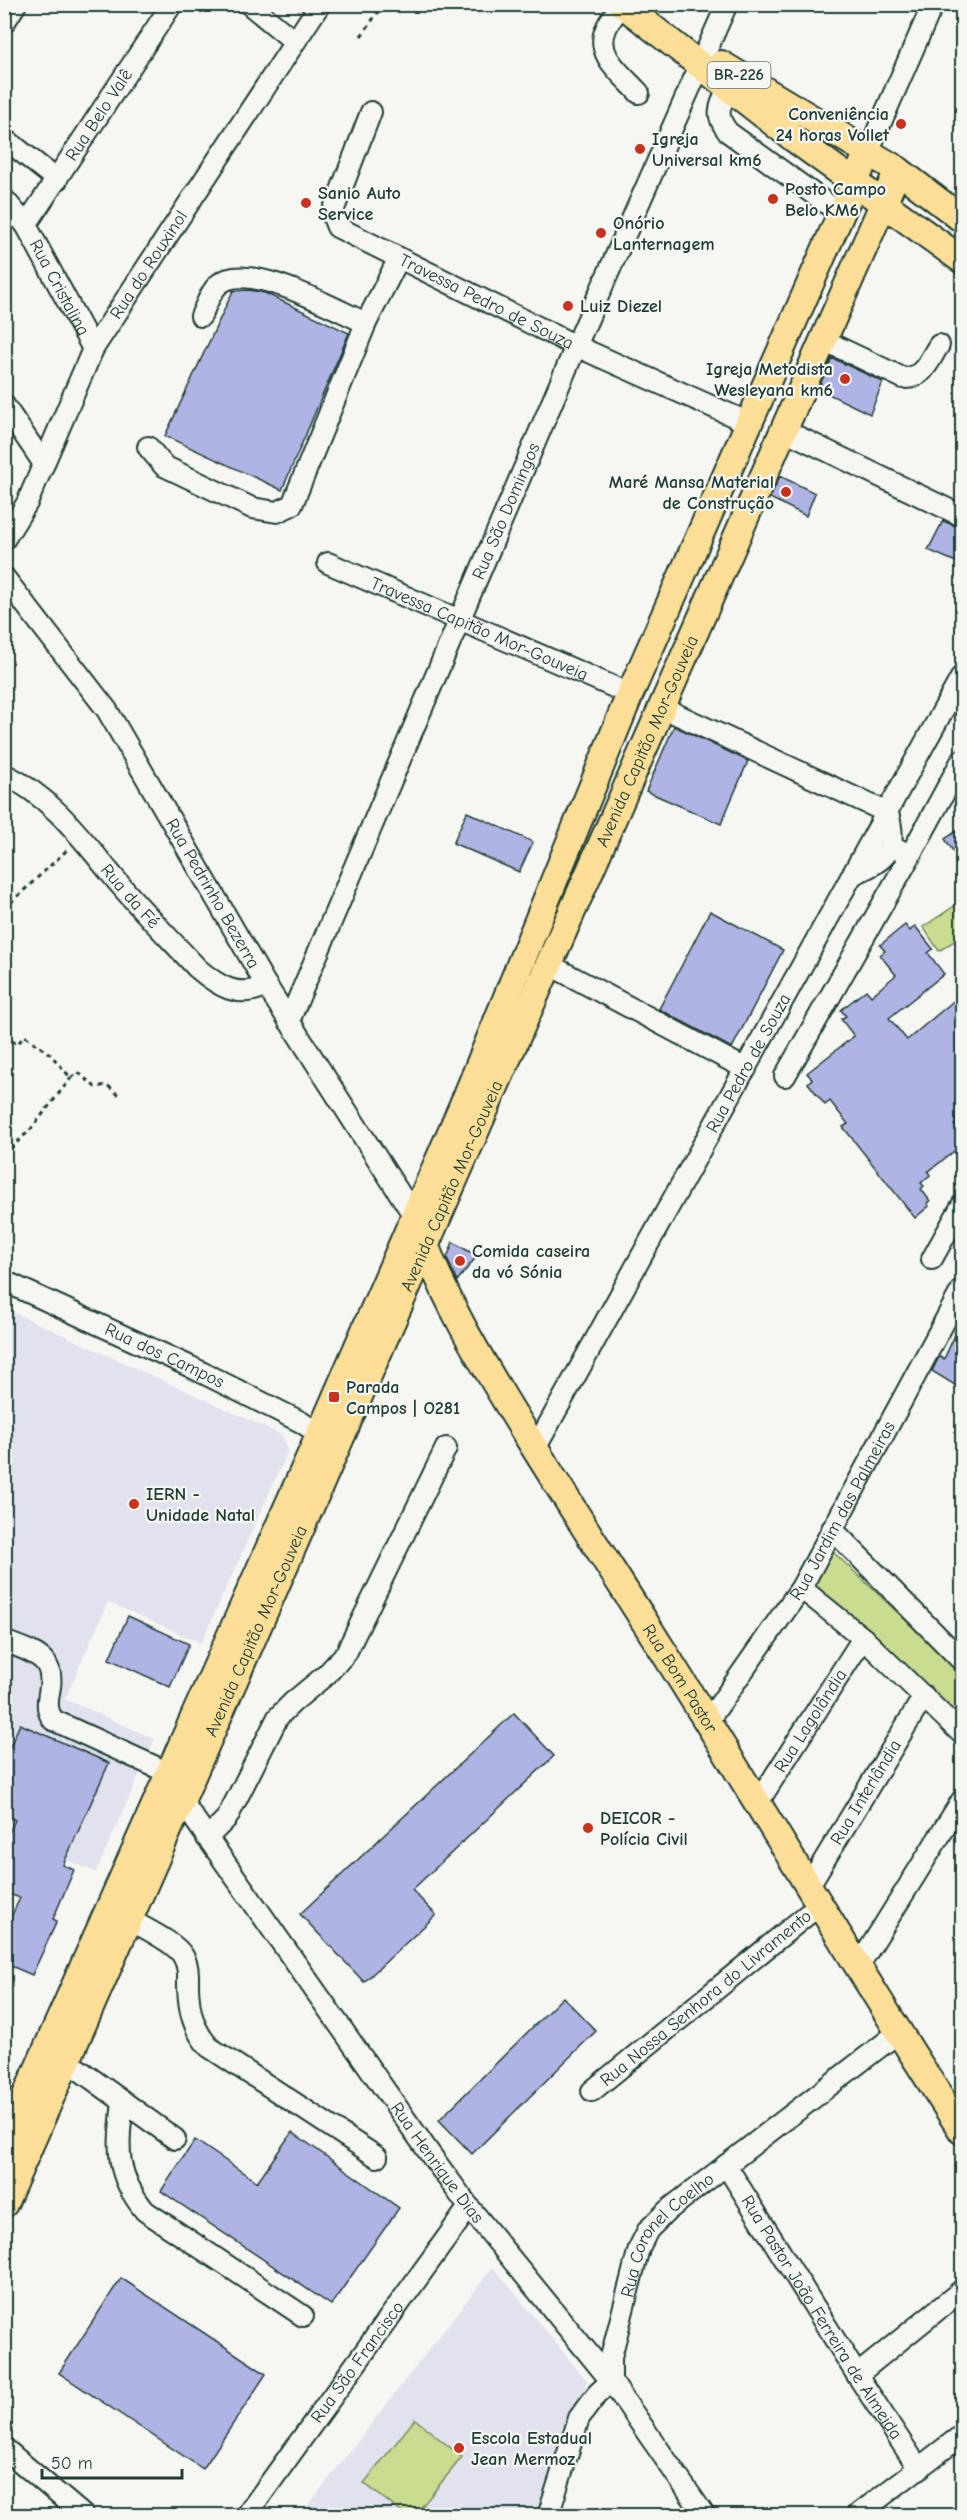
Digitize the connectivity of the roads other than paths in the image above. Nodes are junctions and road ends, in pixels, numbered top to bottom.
1 (16, 4) edge
2 (172, 4) edge
3 (249, 4) edge
4 (320, 4) edge
5 (622, 4) edge
6 (728, 4) edge
7 (933, 4) edge
8 (4, 23) edge
9 (294, 41) junction
10 (703, 60) junction
11 (728, 87) junction
12 (639, 93) dead end
13 (371, 112) dead end
14 (4, 138) edge
15 (868, 152) junction
16 (898, 170) junction
17 (57, 180) junction
18 (854, 182) junction
19 (4, 199) edge
20 (882, 204) junction
21 (839, 216) junction
22 (963, 219) edge
23 (26, 225) junction
24 (399, 258) junction
25 (963, 260) edge
26 (201, 316) dead end
27 (366, 323) junction
28 (824, 340) junction
29 (939, 345) dead end
30 (576, 346) junction
31 (93, 349) junction
32 (4, 405) edge
33 (749, 423) junction
34 (784, 430) junction
35 (148, 447) dead end
36 (44, 464) junction
37 (963, 516) edge
38 (4, 540) edge
39 (328, 563) dead end
40 (4, 577) edge
41 (459, 619) junction
42 (963, 675) edge
43 (630, 694) junction
44 (661, 707) junction
45 (963, 760) edge
46 (4, 774) edge
47 (888, 813) junction
48 (892, 847) junction
49 (910, 856) junction
50 (854, 874) junction
51 (549, 964) junction
52 (266, 985) junction
53 (289, 1021) junction
54 (746, 1069) junction
55 (785, 1076) dead end
56 (963, 1205) edge
57 (414, 1216) junction
58 (425, 1244) junction
59 (932, 1259) dead end
60 (4, 1281) edge
61 (963, 1289) edge
62 (955, 1323) edge
63 (318, 1438) junction
64 (446, 1448) dead end
65 (535, 1449) junction
66 (832, 1529) junction
67 (801, 1588) junction
68 (863, 1638) junction
69 (4, 1641) edge
70 (237, 1647) junction
71 (963, 1661) edge
72 (924, 1696) junction
73 (708, 1721) junction
74 (963, 1734) edge
75 (169, 1773) junction
76 (182, 1800) junction
77 (963, 1800) edge
78 (757, 1804) junction
79 (957, 1822) edge
80 (207, 1838) junction
81 (813, 1896) junction
82 (129, 1919) junction
83 (858, 1967) junction
84 (899, 2032) junction
85 (67, 2061) junction
86 (591, 2091) dead end
87 (123, 2101) junction
88 (963, 2130) edge
89 (175, 2139) dead end
90 (4, 2145) edge
91 (377, 2157) dead end
92 (726, 2165) junction
93 (4, 2204) edge
94 (470, 2207) junction
95 (963, 2290) edge
96 (303, 2316) dead end
97 (857, 2374) junction
98 (611, 2381) junction
99 (963, 2435) edge
100 (4, 2448) edge
101 (920, 2469) junction
102 (84, 2516) edge
103 (246, 2516) edge
104 (548, 2516) edge
105 (705, 2516) edge
106 (856, 2516) edge

1 - 8 street
2 - 17 street, Rua Belo Valê
3 - 9 street
4 - 9 street, Rua do Rouxinol
5 - 10 main road, BR-226
5 - 12 street
6 - 10 street, Rua São Domingos
7 - 15 street
9 - 31 street, Rua do Rouxinol
10 - 11 main road, BR-226
10 - 15 main road, BR-226
10 - 30 street, Rua São Domingos
11 - 18 main road, BR-226
11 - 21 street
13 - 24 street, Travessa Pedro de Souza
14 - 17 street
15 - 16 main road, BR-226
15 - 18 main road, Avenida Capitão Mor-Gouveia
16 - 20 main road, Avenida Capitão Mor-Gouveia
16 - 22 main road, BR-226
17 - 23 street, Rua Belo Valê
18 - 20 main road, BR-226
18 - 21 main road, Avenida Capitão Mor-Gouveia
19 - 23 street, Rua Cristalina
20 - 25 main road, BR-226
20 - 28 main road, Avenida Capitão Mor-Gouveia
21 - 33 main road, Avenida Capitão Mor-Gouveia
23 - 31 street, Rua Cristalina
24 - 27 street
24 - 30 street, Travessa Pedro de Souza
26 - 27 street
27 - 35 street
28 - 29 street
28 - 34 main road, Avenida Capitão Mor-Gouveia
30 - 33 street, Travessa Pedro de Souza
30 - 41 street, Rua São Domingos
31 - 36 street, Rua do Rouxinol
32 - 36 street
33 - 43 main road, Avenida Capitão Mor-Gouveia
34 - 37 street
34 - 44 main road, Avenida Capitão Mor-Gouveia
36 - 38 street, Rua do Rouxinol
39 - 41 street, Travessa Capitão Mor-Gouveia
40 - 52 street, Rua Pedrinho Bezerra
41 - 43 street, Travessa Capitão Mor-Gouveia
41 - 53 street, Rua São Domingos
42 - 47 street, Rua Pedro de Souza
43 - 57 main road, Avenida Capitão Mor-Gouveia
44 - 47 street
44 - 51 main road, Avenida Capitão Mor-Gouveia
45 - 49 street
46 - 52 street, Rua da Fé
47 - 48 street
47 - 50 street, Rua Pedro de Souza
48 - 49 street
48 - 50 street
49 - 55 street
50 - 54 street, Rua Pedro de Souza
51 - 54 street
51 - 58 main road, Avenida Capitão Mor-Gouveia
52 - 53 street, Rua Pedrinho Bezerra
53 - 57 street, Rua Pedrinho Bezerra
54 - 65 street, Rua Pedro de Souza
56 - 59 street
57 - 58 main road, Rua Bom Pastor
57 - 63 main road, Avenida Capitão Mor-Gouveia
58 - 65 main road, Rua Bom Pastor
58 - 70 main road, Avenida Capitão Mor-Gouveia
60 - 63 street, Rua dos Campos
61 - 62 street, Rua Jardim das Palmeiras
62 - 66 street, Rua Jardim das Palmeiras
63 - 70 main road, Avenida Capitão Mor-Gouveia
64 - 80 street
65 - 73 main road, Rua Bom Pastor
66 - 67 street, Rua Jardim das Palmeiras
66 - 71 street
67 - 68 street
67 - 73 street, Rua Jardim das Palmeiras
68 - 72 street
68 - 78 street, Rua Lagolândia
69 - 75 street
70 - 75 main road, Avenida Capitão Mor-Gouveia
70 - 76 main road, Avenida Capitão Mor-Gouveia
72 - 74 street
72 - 81 street, Rua Interlândia
73 - 78 main road, Rua Bom Pastor
75 - 90 main road, Avenida Capitão Mor-Gouveia
76 - 80 street, Rua Henrique Dias
76 - 82 main road, Avenida Capitão Mor-Gouveia
77 - 79 street
78 - 81 main road, Rua Bom Pastor
79 - 83 street
80 - 94 street, Rua Henrique Dias
81 - 83 main road, Rua Bom Pastor
81 - 86 street, Rua Nossa Senhora do Livramento
82 - 85 main road, Avenida Capitão Mor-Gouveia
82 - 91 street
83 - 84 main road, Rua Bom Pastor
84 - 88 main road, Rua Bom Pastor
84 - 92 street, Rua Coronel Coelho
85 - 87 street
85 - 93 main road, Avenida Capitão Mor-Gouveia
87 - 89 street
87 - 96 street
92 - 97 street, Rua Pastor João Ferreira de Almeida
92 - 98 street, Rua Coronel Coelho
94 - 98 street, Rua Henrique Dias
94 - 103 street, Rua São Francisco
95 - 97 street
97 - 101 street, Rua Pastor João Ferreira de Almeida
98 - 104 street
98 - 105 street, Rua Henrique Dias
99 - 101 street
100 - 102 street
101 - 106 street

